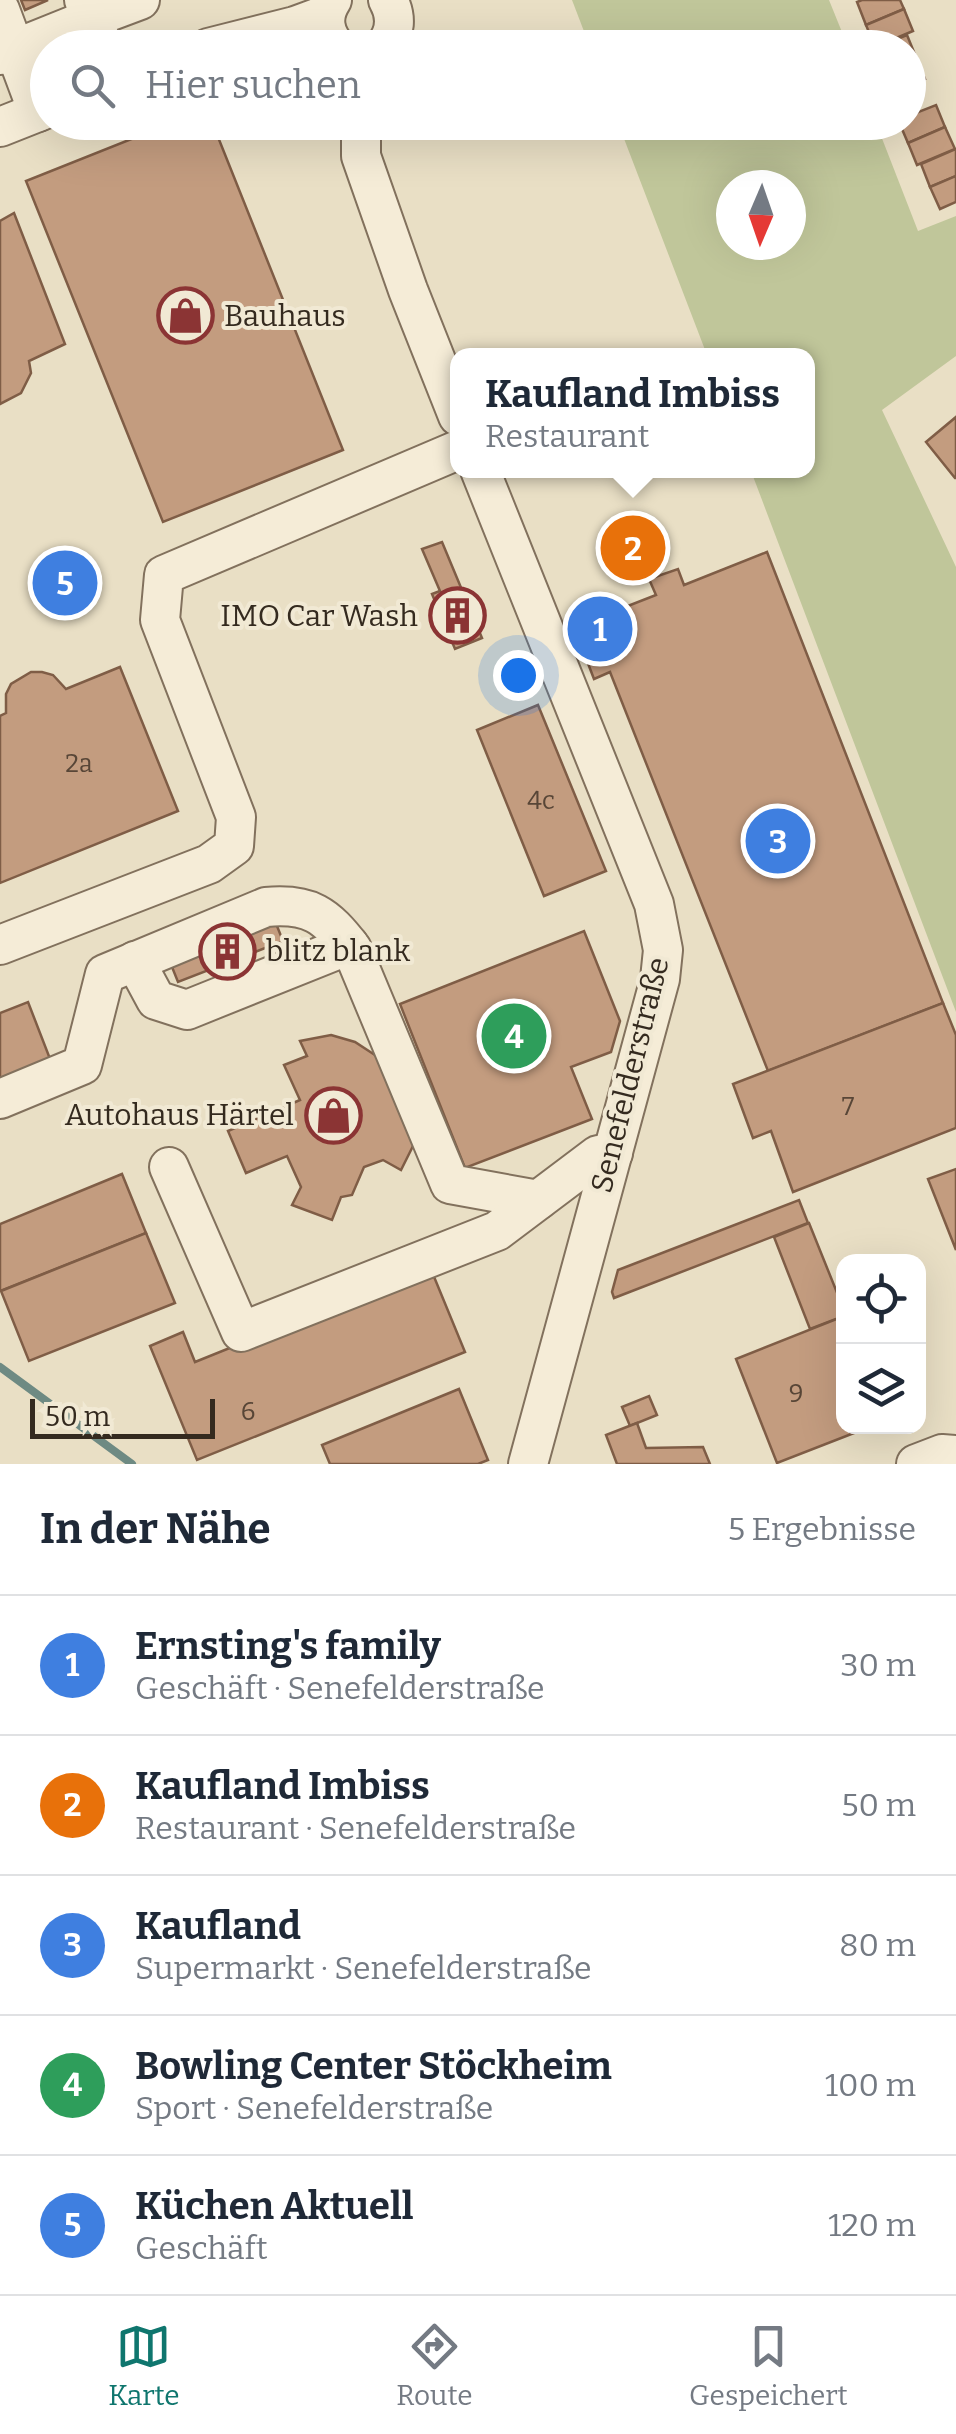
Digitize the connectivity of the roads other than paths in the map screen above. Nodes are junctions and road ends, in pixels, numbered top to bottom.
1 (140, 0) edge
2 (394, 4) edge
3 (0, 10) edge
4 (94, 22) edge
5 (323, 23) edge
6 (291, 30) edge
7 (393, 30) edge
8 (8, 52) edge
9 (30, 88) edge
10 (30, 115) edge
11 (0, 127) edge
12 (360, 140) edge
13 (450, 396) edge
14 (450, 453) edge
15 (483, 478) edge
16 (0, 945) edge
17 (349, 946) junction
18 (135, 962) junction
19 (0, 1099) edge
20 (612, 1154) junction
21 (169, 1167) dead end
22 (538, 1200) junction
23 (956, 1455) edge
24 (528, 1464) edge
25 (916, 1464) edge

1 - 4 street
2 - 7 street
3 - 8 street
5 - 6 street
8 - 9 street
10 - 11 street
12 - 13 street
14 - 16 street
15 - 20 street, Senefelderstraße
17 - 18 street
17 - 18 street
17 - 22 street
18 - 19 street
20 - 22 street
20 - 24 street, Senefelderstraße
21 - 22 street
23 - 25 street

